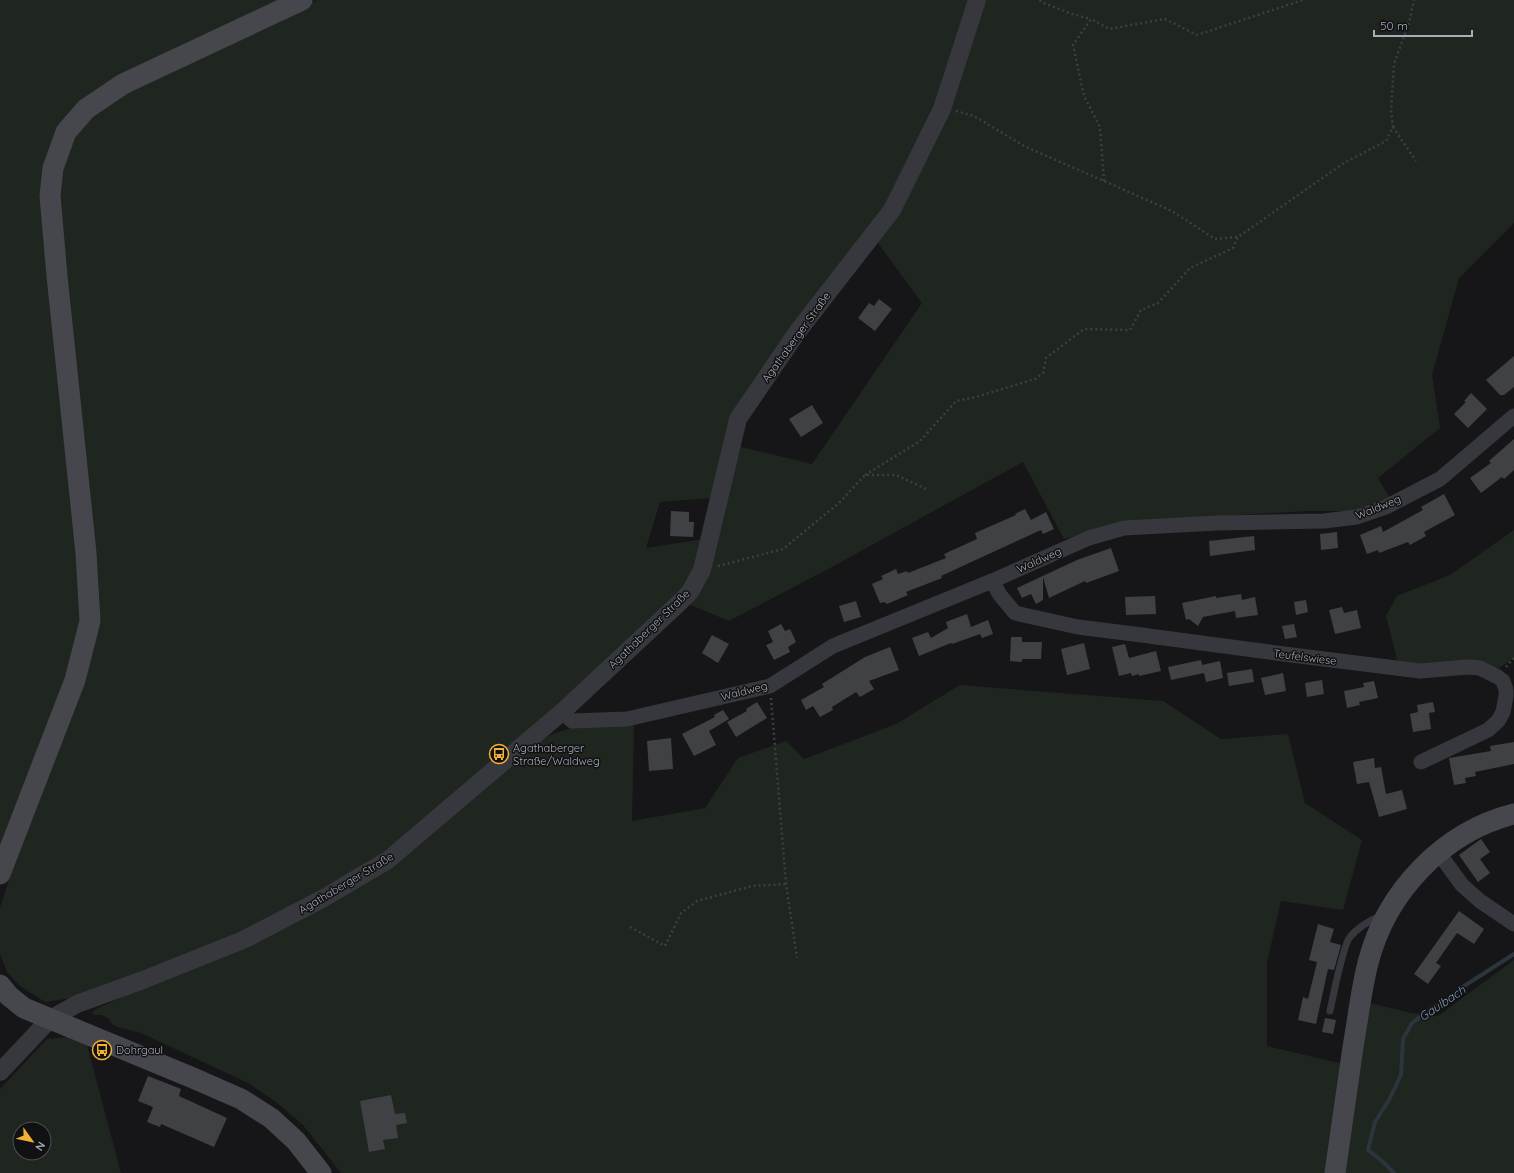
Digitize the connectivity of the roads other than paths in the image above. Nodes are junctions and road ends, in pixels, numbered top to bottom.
1 (302, 0) edge
2 (978, 0) edge
3 (1514, 416) edge
4 (992, 581) junction
5 (562, 712) junction
6 (1421, 762) dead end
7 (1514, 814) edge
8 (1438, 852) junction
9 (0, 874) edge
10 (1390, 912) junction
11 (1514, 924) edge
12 (0, 986) edge
13 (1330, 1011) dead end
14 (50, 1019) junction
15 (0, 1072) edge
16 (321, 1173) edge
17 (1335, 1173) edge

1 - 9 main road
2 - 5 street, Agathaberger Straße
3 - 4 street, Waldweg
4 - 5 street, Waldweg
4 - 6 street, Teufelswiese
5 - 14 street, Agathaberger Straße
7 - 8 main road
8 - 10 main road
8 - 11 street
10 - 13 lane
10 - 17 main road
12 - 14 main road
14 - 15 street
14 - 16 main road

